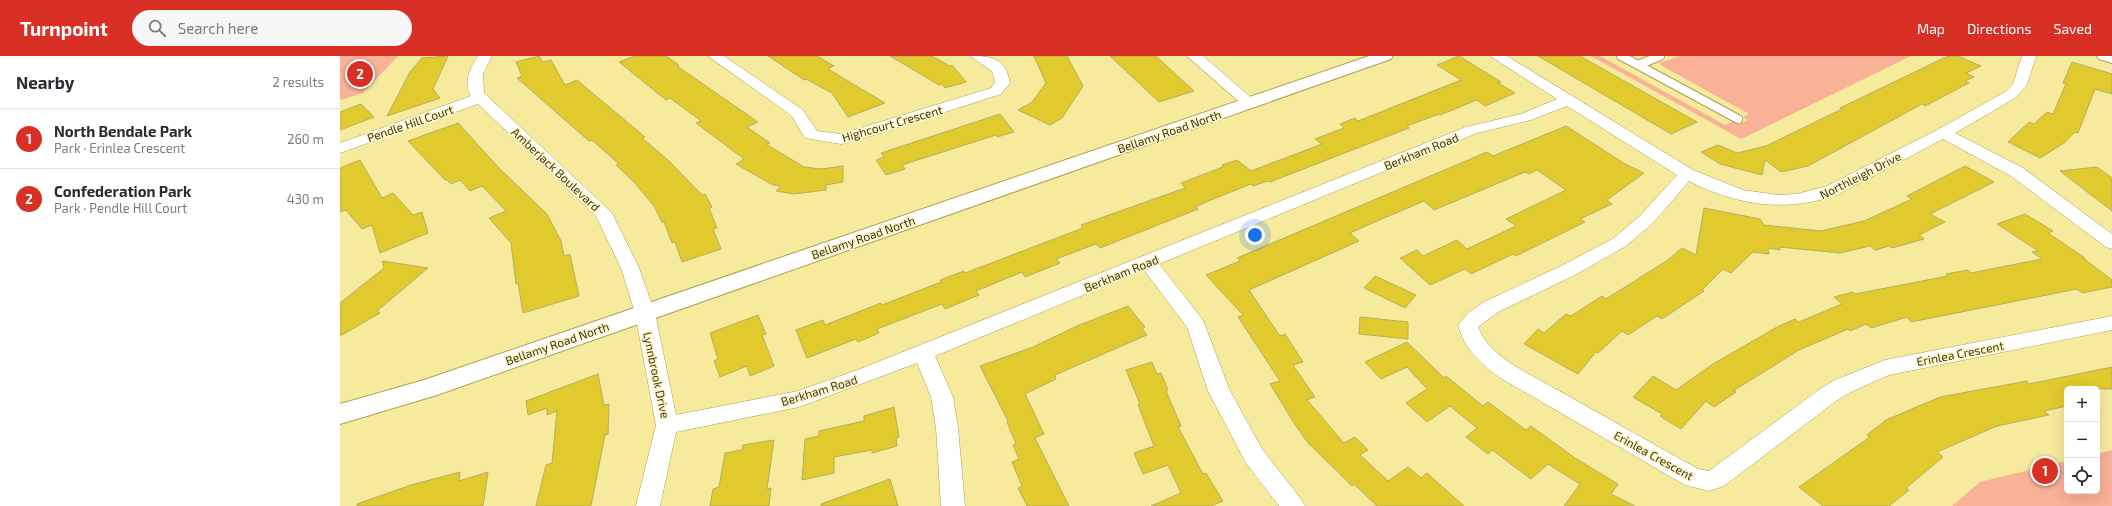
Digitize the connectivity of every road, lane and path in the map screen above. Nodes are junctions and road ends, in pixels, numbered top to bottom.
1 (485, 56) edge
2 (715, 56) edge
3 (977, 56) edge
4 (1194, 56) edge
5 (1385, 56) edge
6 (1497, 56) edge
7 (1621, 56) edge
8 (1660, 56) edge
9 (2029, 56) edge
10 (2105, 56) edge
11 (2112, 58) edge
12 (1638, 65) junction
13 (480, 98) junction
14 (1569, 100) junction
15 (1249, 103) junction
16 (1738, 120) dead end
17 (1943, 133) junction
18 (340, 148) edge
19 (1687, 174) junction
20 (2112, 243) edge
21 (1148, 262) junction
22 (645, 313) junction
23 (2112, 323) edge
24 (923, 353) junction
25 (340, 414) edge
26 (667, 424) junction
27 (648, 506) edge
28 (953, 506) edge
29 (1293, 506) edge

1 - 13 street
2 - 3 street, Highcourt Crescent
4 - 15 street
5 - 15 street, Bellamy Road North
6 - 14 street, Northleigh Drive
7 - 12 lane
8 - 12 lane
9 - 17 street, Northleigh Drive
10 - 11 street
12 - 16 lane
13 - 18 street, Pendle Hill Court
13 - 22 street, Amberjack Boulevard
14 - 19 street, Northleigh Drive
14 - 21 street, Berkham Road
15 - 22 street, Bellamy Road North
17 - 19 street, Northleigh Drive
17 - 20 street
19 - 23 street, Erinlea Crescent
21 - 24 street, Berkham Road
21 - 29 street
22 - 25 street, Bellamy Road North
22 - 26 street, Lynnbrook Drive
24 - 26 street, Berkham Road
24 - 28 street
26 - 27 street, Lynnbrook Drive

